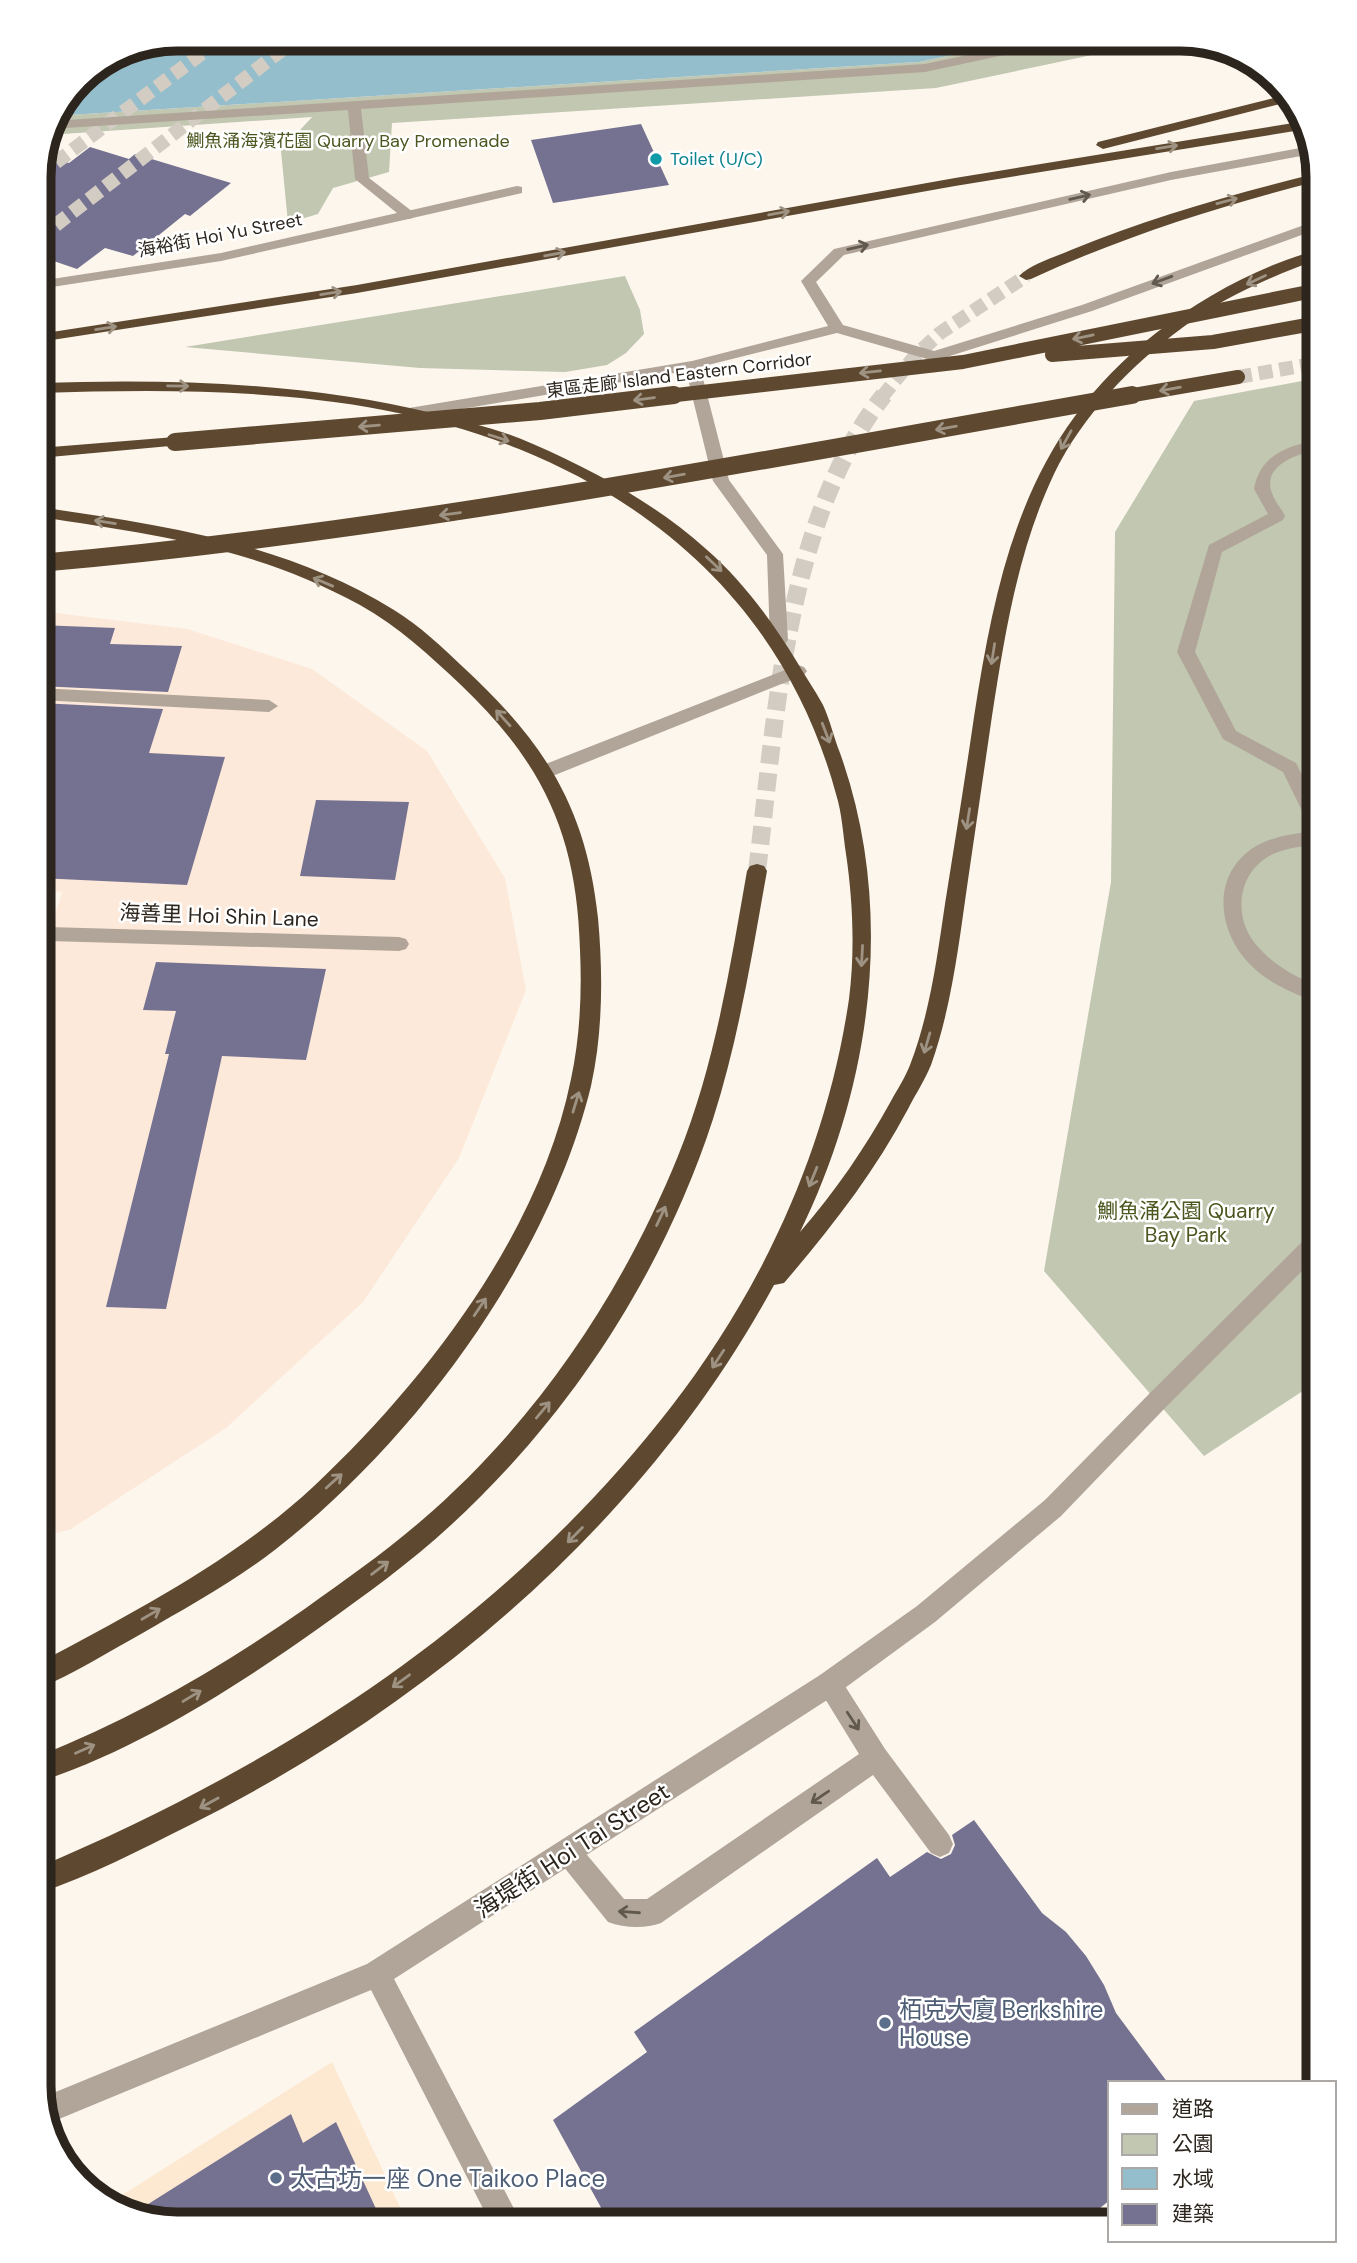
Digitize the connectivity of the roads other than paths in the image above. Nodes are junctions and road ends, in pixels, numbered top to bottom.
1 (1004, 51) edge
2 (1280, 100) edge
3 (354, 107) junction
4 (62, 124) edge
5 (1296, 127) edge
6 (1304, 151) edge
7 (1306, 180) edge
8 (955, 182) junction
9 (517, 190) dead end
10 (408, 215) junction
11 (1306, 228) edge
12 (1306, 259) edge
13 (1026, 276) tunnel mouth
14 (51, 283) edge
15 (1306, 292) edge
16 (1306, 325) edge
17 (837, 328) junction
18 (51, 336) edge
19 (962, 362) junction
20 (692, 365) junction
21 (1238, 377) tunnel mouth
22 (51, 388) edge
23 (409, 413) junction
24 (1306, 448) edge
25 (51, 452) edge
26 (51, 514) edge
27 (51, 562) edge
28 (779, 640) junction
29 (798, 671) junction
30 (51, 695) edge
31 (269, 706) dead end
32 (544, 772) junction
33 (1306, 800) edge
34 (1306, 839) edge
35 (757, 870) tunnel mouth
36 (51, 934) edge
37 (399, 944) dead end
38 (1306, 988) edge
39 (1306, 1253) edge
40 (754, 1301) junction
41 (51, 1669) edge
42 (829, 1684) junction
43 (876, 1758) junction
44 (51, 1763) edge
45 (940, 1844) dead end
46 (568, 1852) junction
47 (51, 1874) edge
48 (377, 1974) junction
49 (53, 2107) edge
50 (501, 2212) edge

1 - 3 street
2 - 8 highway
3 - 4 street
3 - 10 street
8 -> 5 highway
17 -> 6 street
13 -> 7 highway
18 -> 8 highway
9 - 10 street, 海裕街 Hoi Yu Street
10 - 14 street, 海裕街 Hoi Yu Street
11 -> 17 street
12 -> 40 highway
15 -> 19 highway, 東區走廊 Island Eastern Corridor, bridge
16 - 19 highway, bridge
17 - 20 street
19 -> 25 highway, 東區走廊 Island Eastern Corridor, bridge
20 - 23 street
20 - 28 street
21 -> 27 highway, bridge
22 -> 23 highway
23 -> 28 highway
24 - 33 street
32 -> 26 highway
28 - 29 highway
29 - 32 street
29 -> 40 highway
30 - 31 street
41 -> 32 highway
34 - 38 street
44 -> 35 highway
36 - 37 street, 海善里 Hoi Shin Lane
39 - 42 street, 海堤街 Hoi Tai Street
40 -> 47 highway
42 -> 43 street
42 - 46 street, 海堤街 Hoi Tai Street
43 - 45 street
43 -> 46 street
46 - 48 street, 海堤街 Hoi Tai Street
48 - 49 street, 海堤街 Hoi Tai Street
48 - 50 street

